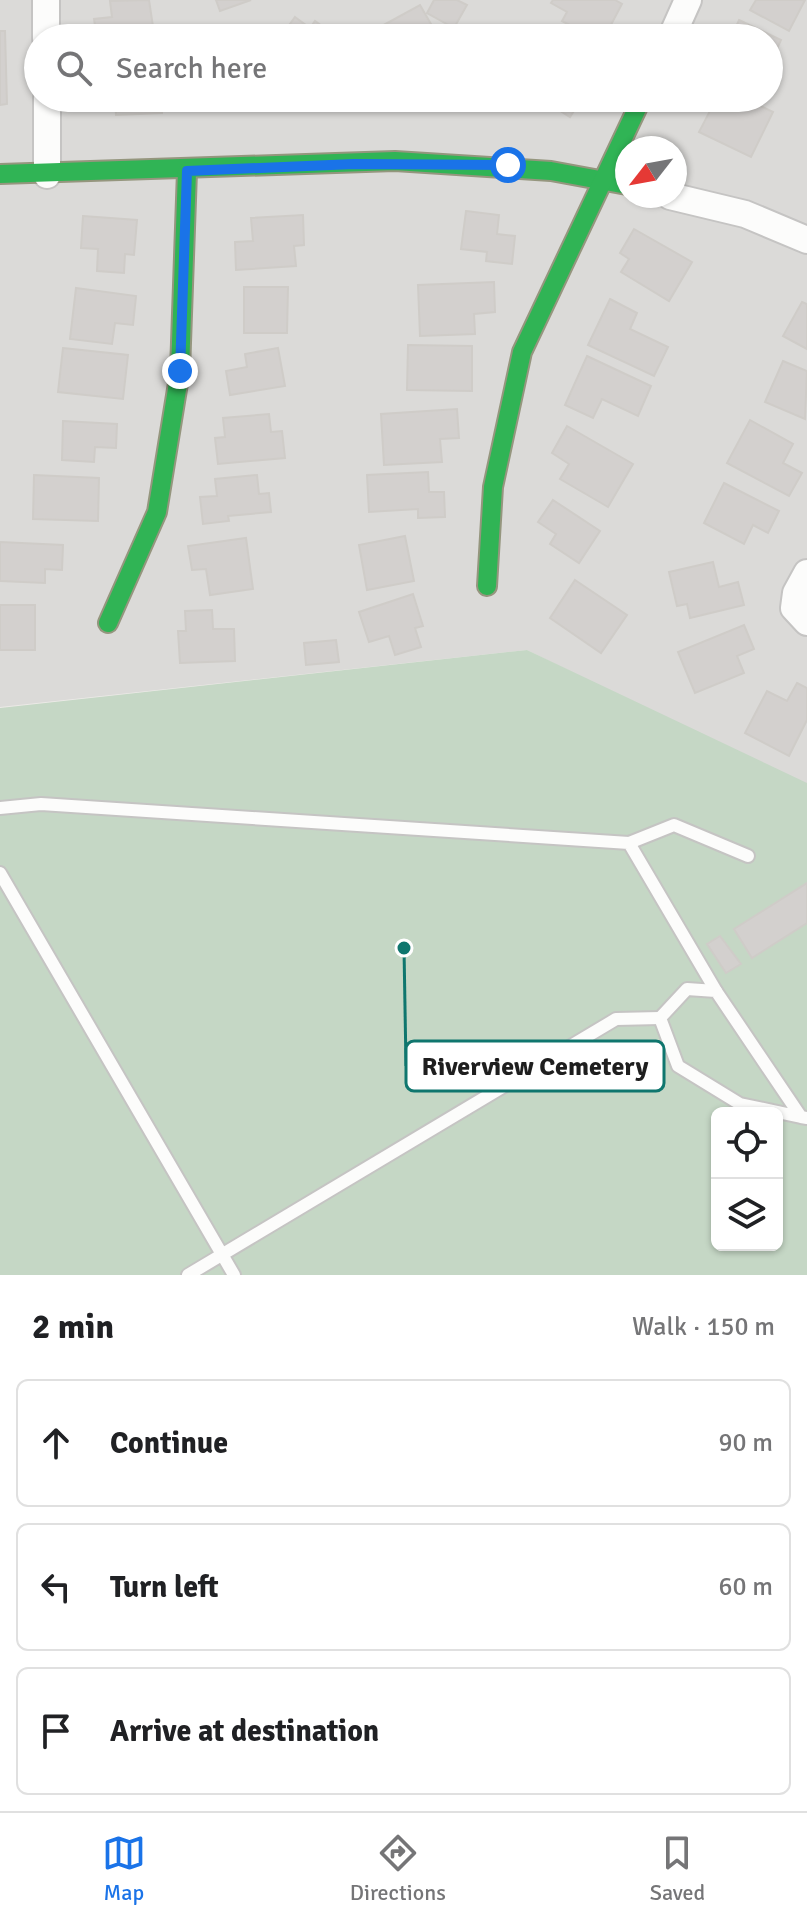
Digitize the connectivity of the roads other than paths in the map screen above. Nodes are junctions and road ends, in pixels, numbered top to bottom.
1 (46, 0) edge
2 (688, 0) edge
3 (46, 24) edge
4 (677, 24) edge
5 (47, 112) edge
6 (635, 112) edge
7 (187, 171) junction
8 (0, 174) edge
9 (47, 175) junction
10 (602, 179) junction
11 (615, 182) edge
12 (687, 200) edge
13 (807, 240) edge
14 (807, 573) edge
15 (487, 586) dead end
16 (807, 622) edge
17 (108, 623) dead end
18 (0, 808) edge
19 (629, 843) junction
20 (748, 856) dead end
21 (0, 873) edge
22 (716, 991) junction
23 (660, 1018) junction
24 (804, 1118) edge
25 (223, 1256) junction
26 (188, 1275) edge
27 (234, 1275) edge

1 - 3 street
2 - 4 street
5 - 9 street
6 - 10 street
7 - 9 street
7 - 10 street
7 - 17 street
8 - 9 street
10 - 11 street
10 - 15 street
12 - 13 street
14 - 16 street
18 - 19 lane
19 - 20 lane
19 - 22 lane
21 - 25 lane
22 - 23 lane
22 - 24 lane
23 - 24 lane
23 - 25 lane
25 - 26 lane
25 - 27 lane

